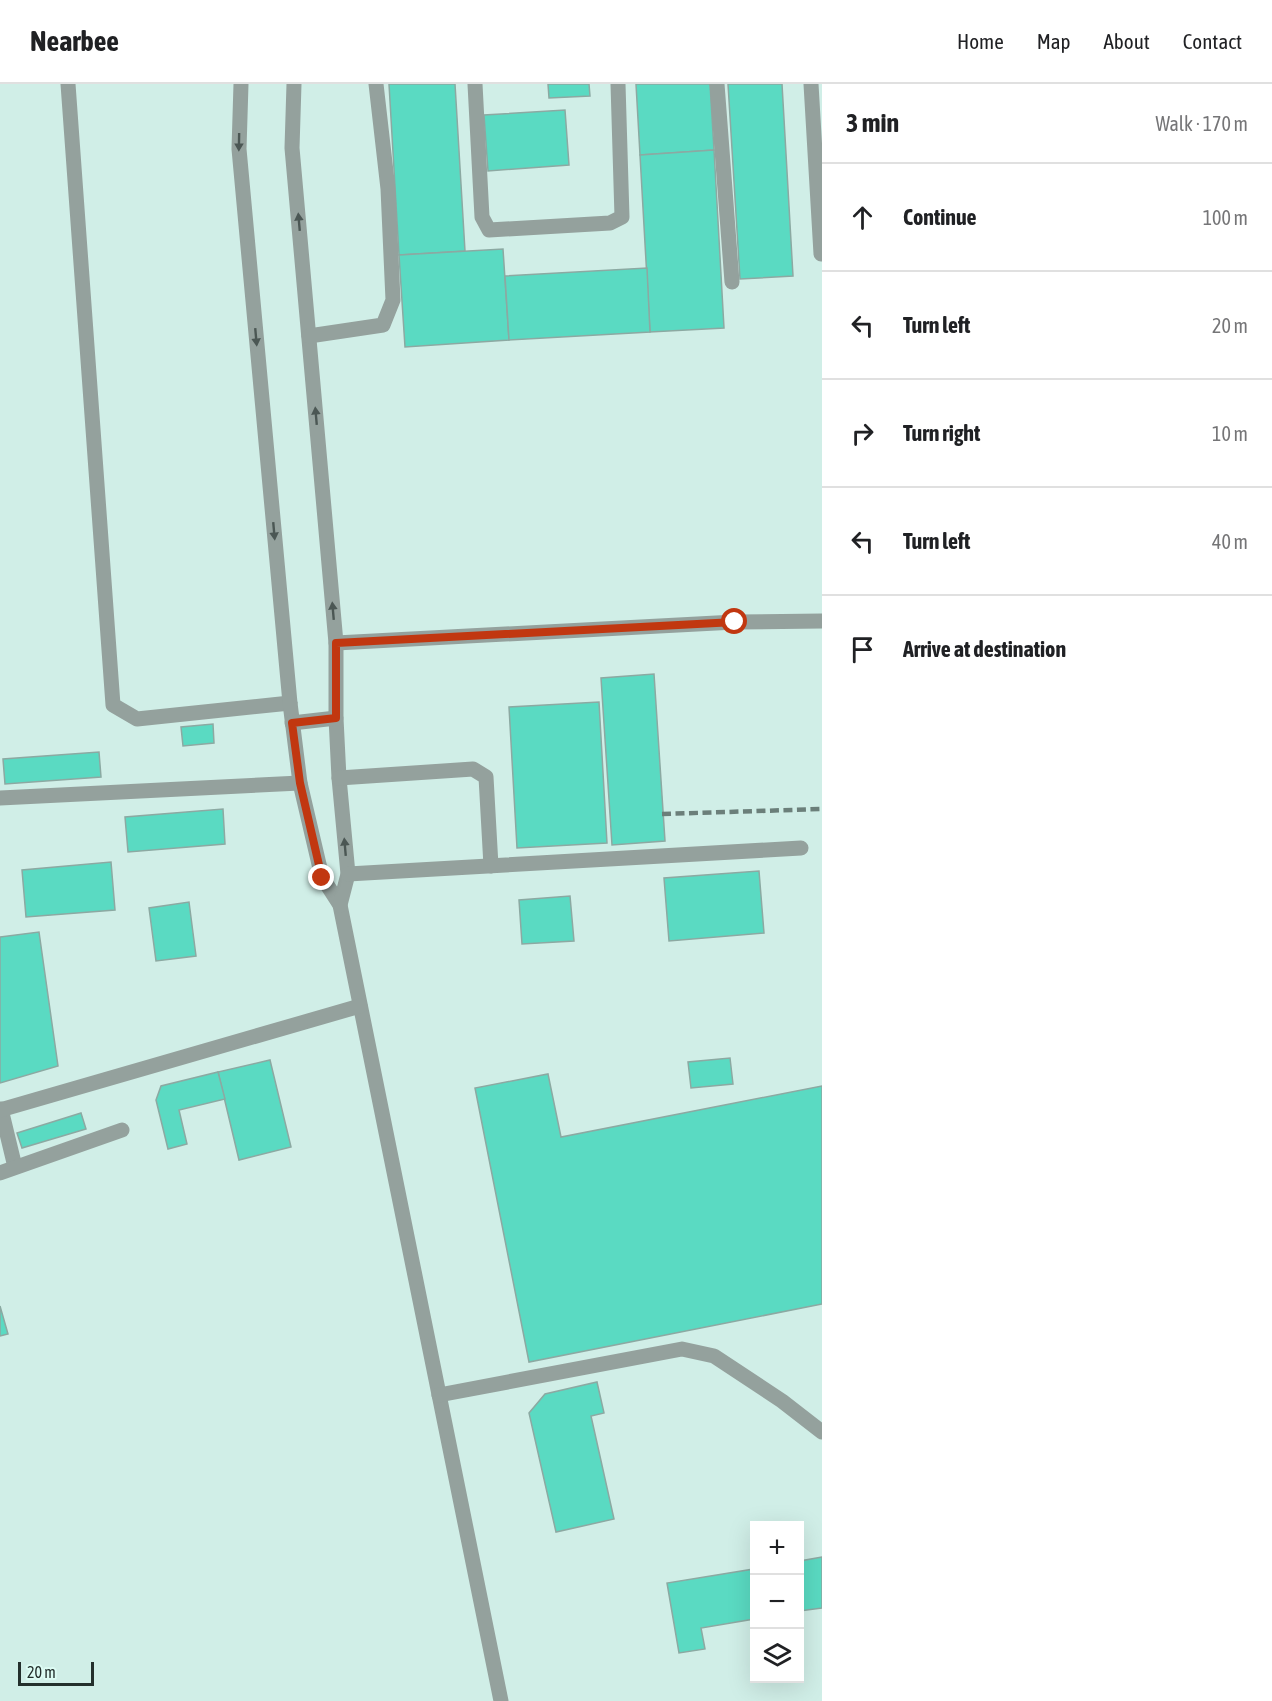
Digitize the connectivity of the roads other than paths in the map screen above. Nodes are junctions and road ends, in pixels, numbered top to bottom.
1 (68, 84) edge
2 (241, 84) edge
3 (294, 84) edge
4 (376, 84) edge
5 (475, 84) edge
6 (618, 84) edge
7 (717, 84) edge
8 (811, 84) edge
9 (821, 254) edge
10 (732, 282) dead end
11 (309, 336) junction
12 (822, 621) edge
13 (336, 643) junction
14 (290, 703) junction
15 (336, 718) junction
16 (292, 723) junction
17 (339, 778) junction
18 (300, 783) junction
19 (0, 798) edge
20 (801, 848) dead end
21 (491, 866) junction
22 (348, 874) junction
23 (340, 905) junction
24 (360, 1006) junction
25 (0, 1109) edge
26 (122, 1130) dead end
27 (7, 1170) edge
28 (439, 1395) junction
29 (822, 1432) edge
30 (501, 1701) edge

1 - 14 street
2 -> 14 street
11 -> 3 street
4 - 11 street
5 - 6 street
7 - 10 street
8 - 9 street
13 -> 11 street
12 - 13 street
13 - 15 street
14 - 16 street
15 - 16 street
15 - 17 street
16 - 18 street
17 - 21 street
22 -> 17 street
18 - 19 street
18 - 23 street
20 - 21 street
21 - 22 street
22 - 23 street
23 - 24 street
24 - 25 street
24 - 28 street
25 - 27 street
26 - 27 street
28 - 29 street
28 - 30 street

